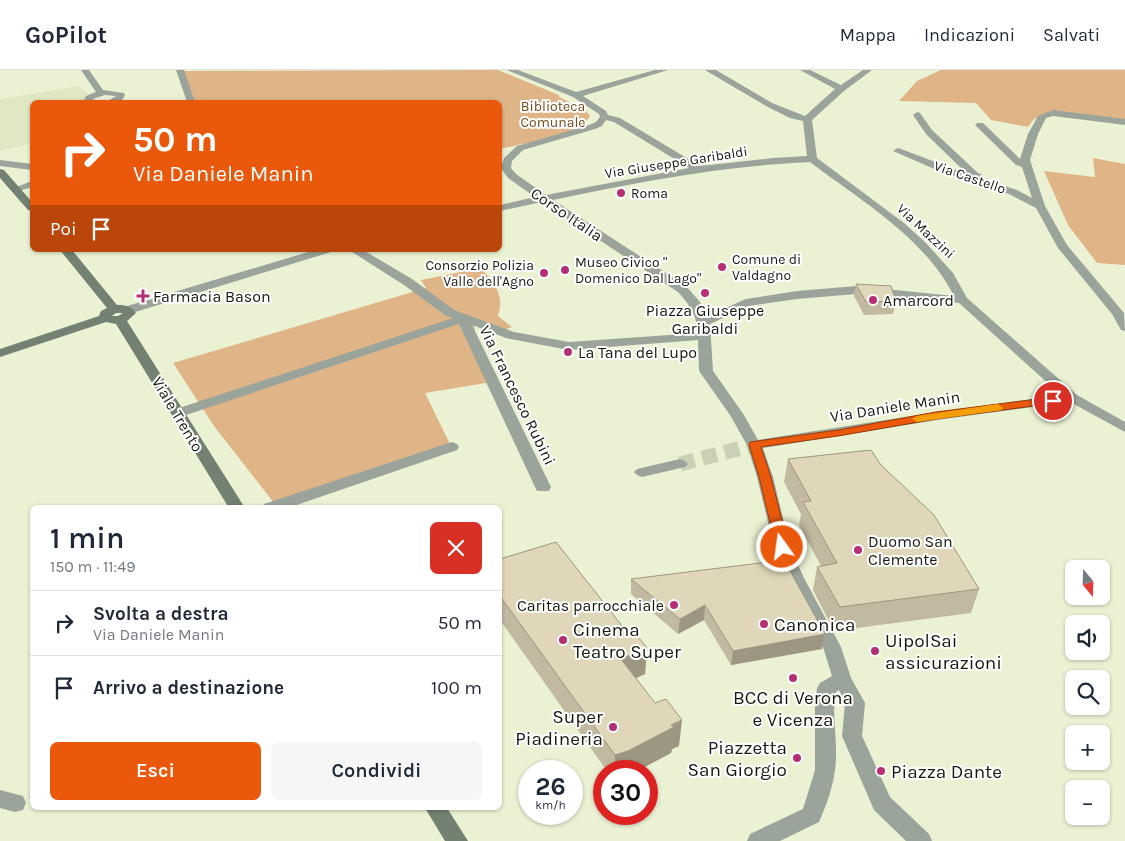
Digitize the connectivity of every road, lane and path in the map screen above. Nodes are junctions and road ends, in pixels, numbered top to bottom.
1 (85, 70) edge
2 (180, 70) edge
3 (511, 70) edge
4 (664, 70) edge
5 (709, 70) edge
6 (804, 70) edge
7 (868, 70) edge
8 (841, 89) junction
9 (102, 93) junction
10 (576, 95) junction
11 (88, 100) edge
12 (118, 100) edge
13 (189, 100) edge
14 (917, 115) dead end
15 (604, 117) junction
16 (807, 118) junction
17 (1125, 122) edge
18 (980, 125) dead end
19 (898, 151) dead end
20 (812, 159) junction
21 (0, 163) edge
22 (1026, 165) junction
23 (30, 167) edge
24 (699, 170) junction
25 (0, 172) edge
26 (30, 185) edge
27 (16, 189) junction
28 (544, 199) junction
29 (1039, 202) junction
30 (30, 206) edge
31 (502, 208) edge
32 (68, 252) edge
33 (321, 252) edge
34 (358, 252) edge
35 (962, 300) junction
36 (117, 314) junction
37 (466, 318) junction
38 (1125, 327) edge
39 (705, 329) junction
40 (0, 353) edge
41 (1072, 398) junction
42 (1096, 412) junction
43 (178, 413) junction
44 (1125, 420) edge
45 (1125, 428) edge
46 (754, 445) junction
47 (452, 447) dead end
48 (680, 464) tunnel mouth
49 (642, 472) dead end
50 (543, 486) dead end
51 (235, 505) edge
52 (279, 505) edge
53 (842, 679) junction
54 (436, 810) edge
55 (458, 841) edge
56 (758, 841) edge
57 (920, 841) edge

1 - 9 street
2 - 13 street
3 - 10 street
4 - 10 street
5 - 16 street
6 - 8 street
7 - 8 street
8 - 16 street
9 - 11 street
9 - 12 street
10 - 15 street
14 - 29 street, Via Castello
15 - 24 street
15 - 28 street, Corso Italia
16 - 20 street
17 - 22 street
18 - 22 street, Via Castello
19 - 29 street, Via Castello
20 - 24 street, Via Giuseppe Garibaldi
20 - 35 street, Via Mazzini
21 - 23 street
22 - 29 street, Via Castello
24 - 28 street, Via Giuseppe Garibaldi
25 - 27 main road
26 - 27 street
27 - 30 main road
28 - 31 street, Via Giuseppe Garibaldi
28 - 39 street, Corso Italia
29 - 38 street, Via Castello
32 - 36 main road, Viale Trento
33 - 36 street
34 - 37 street
35 - 39 street
35 - 41 street, Via Mazzini
36 - 40 main road
36 - 43 main road, Viale Trento
37 - 39 street
37 - 43 street
37 - 50 street, Via Francesco Rubini
39 - 46 street, Corso Italia
41 - 42 street, Via Mazzini
41 - 46 street, Via Daniele Manin
42 - 44 street
42 - 45 street, Via Mazzini
43 - 51 main road, Viale Trento
46 - 53 street, Corso Italia
47 - 52 street
48 - 49 street
53 - 56 street
53 - 57 street
54 - 55 main road

